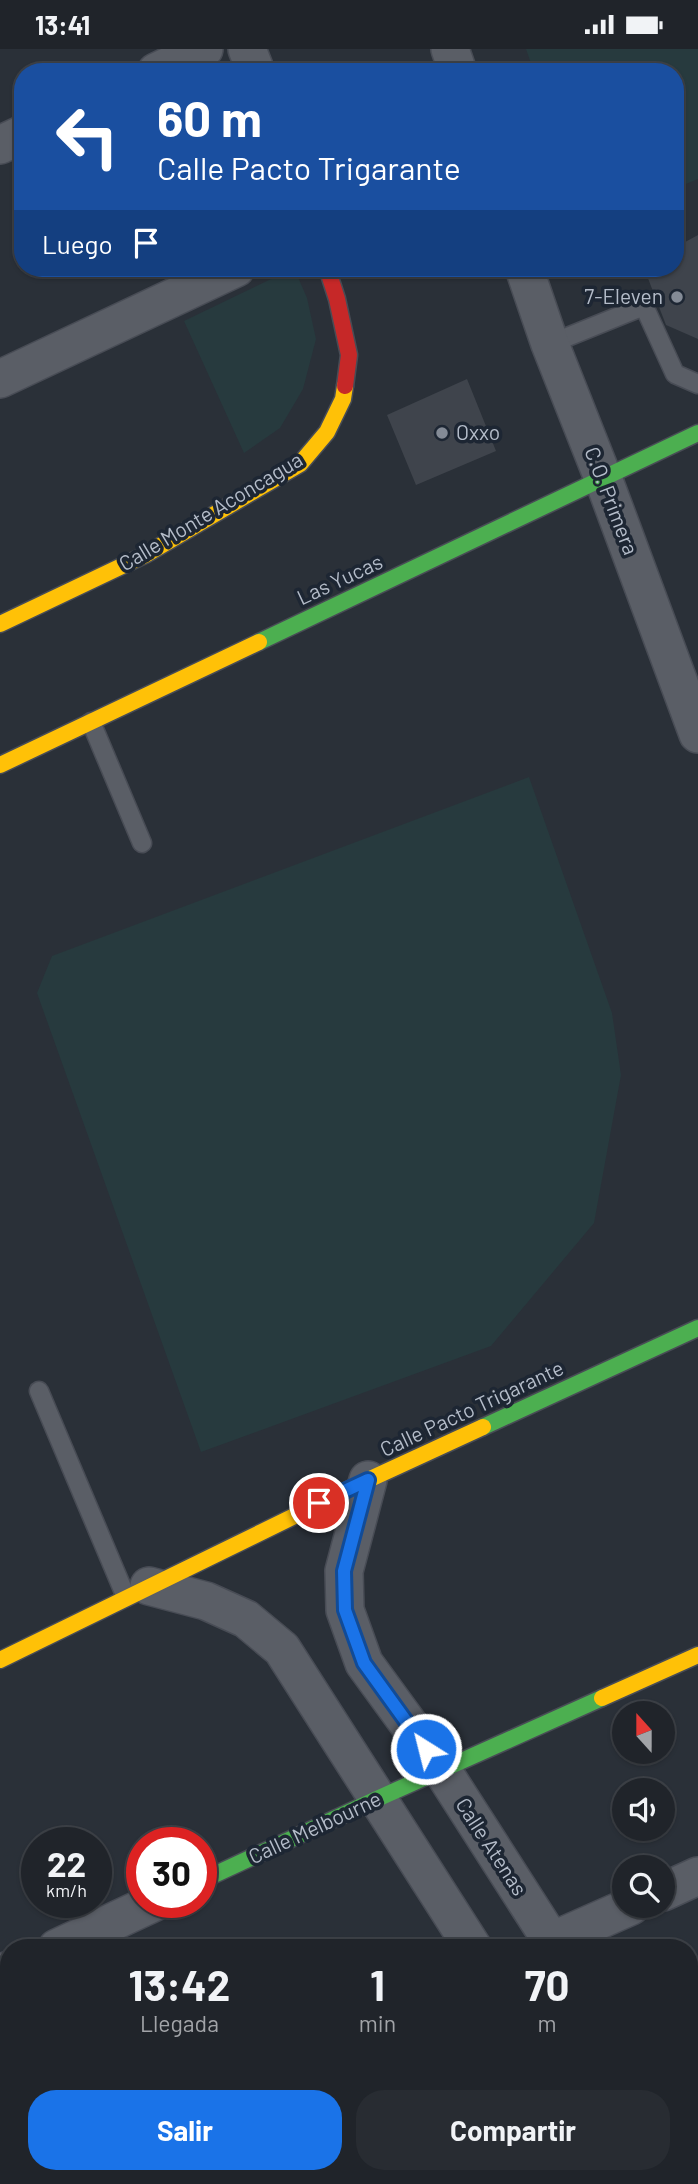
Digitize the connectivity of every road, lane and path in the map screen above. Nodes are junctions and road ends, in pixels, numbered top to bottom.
1 (204, 49) edge
2 (175, 63) edge
3 (217, 277) edge
4 (330, 277) edge
5 (527, 277) edge
6 (550, 344) junction
7 (0, 379) edge
8 (698, 384) edge
9 (698, 433) edge
10 (603, 478) junction
11 (0, 624) edge
12 (90, 722) junction
13 (698, 734) edge
14 (0, 765) edge
15 (142, 843) dead end
16 (698, 1328) edge
17 (39, 1391) dead end
18 (368, 1480) junction
19 (138, 1591) junction
20 (698, 1655) edge
21 (0, 1660) edge
22 (442, 1770) junction
23 (379, 1798) junction
24 (217, 1874) edge
25 (698, 1876) edge
26 (675, 1887) edge
27 (612, 1915) edge
28 (126, 1916) edge
29 (76, 1939) edge
30 (467, 1939) edge
31 (551, 1939) edge
32 (564, 1939) edge

1 - 2 street
3 - 7 street
4 - 11 street, Calle Monte Aconcagua
5 - 6 street, C.O. Primera
6 - 8 lane
6 - 10 street, C.O. Primera
9 - 10 street, Las Yucas
10 - 12 street, Las Yucas
10 - 13 street, C.O. Primera
12 - 14 street, Las Yucas
12 - 15 lane
16 - 18 street, Calle Pacto Trigarante
17 - 19 lane
18 - 19 street, Calle Pacto Trigarante
18 - 22 street, Calle Atenas
19 - 21 street, Calle Pacto Trigarante
19 - 23 street
20 - 22 street, Calle Melbourne
22 - 23 street, Calle Melbourne
22 - 31 street, Calle Atenas
23 - 24 street, Calle Melbourne
23 - 30 street
25 - 26 street
27 - 32 street
28 - 29 street

